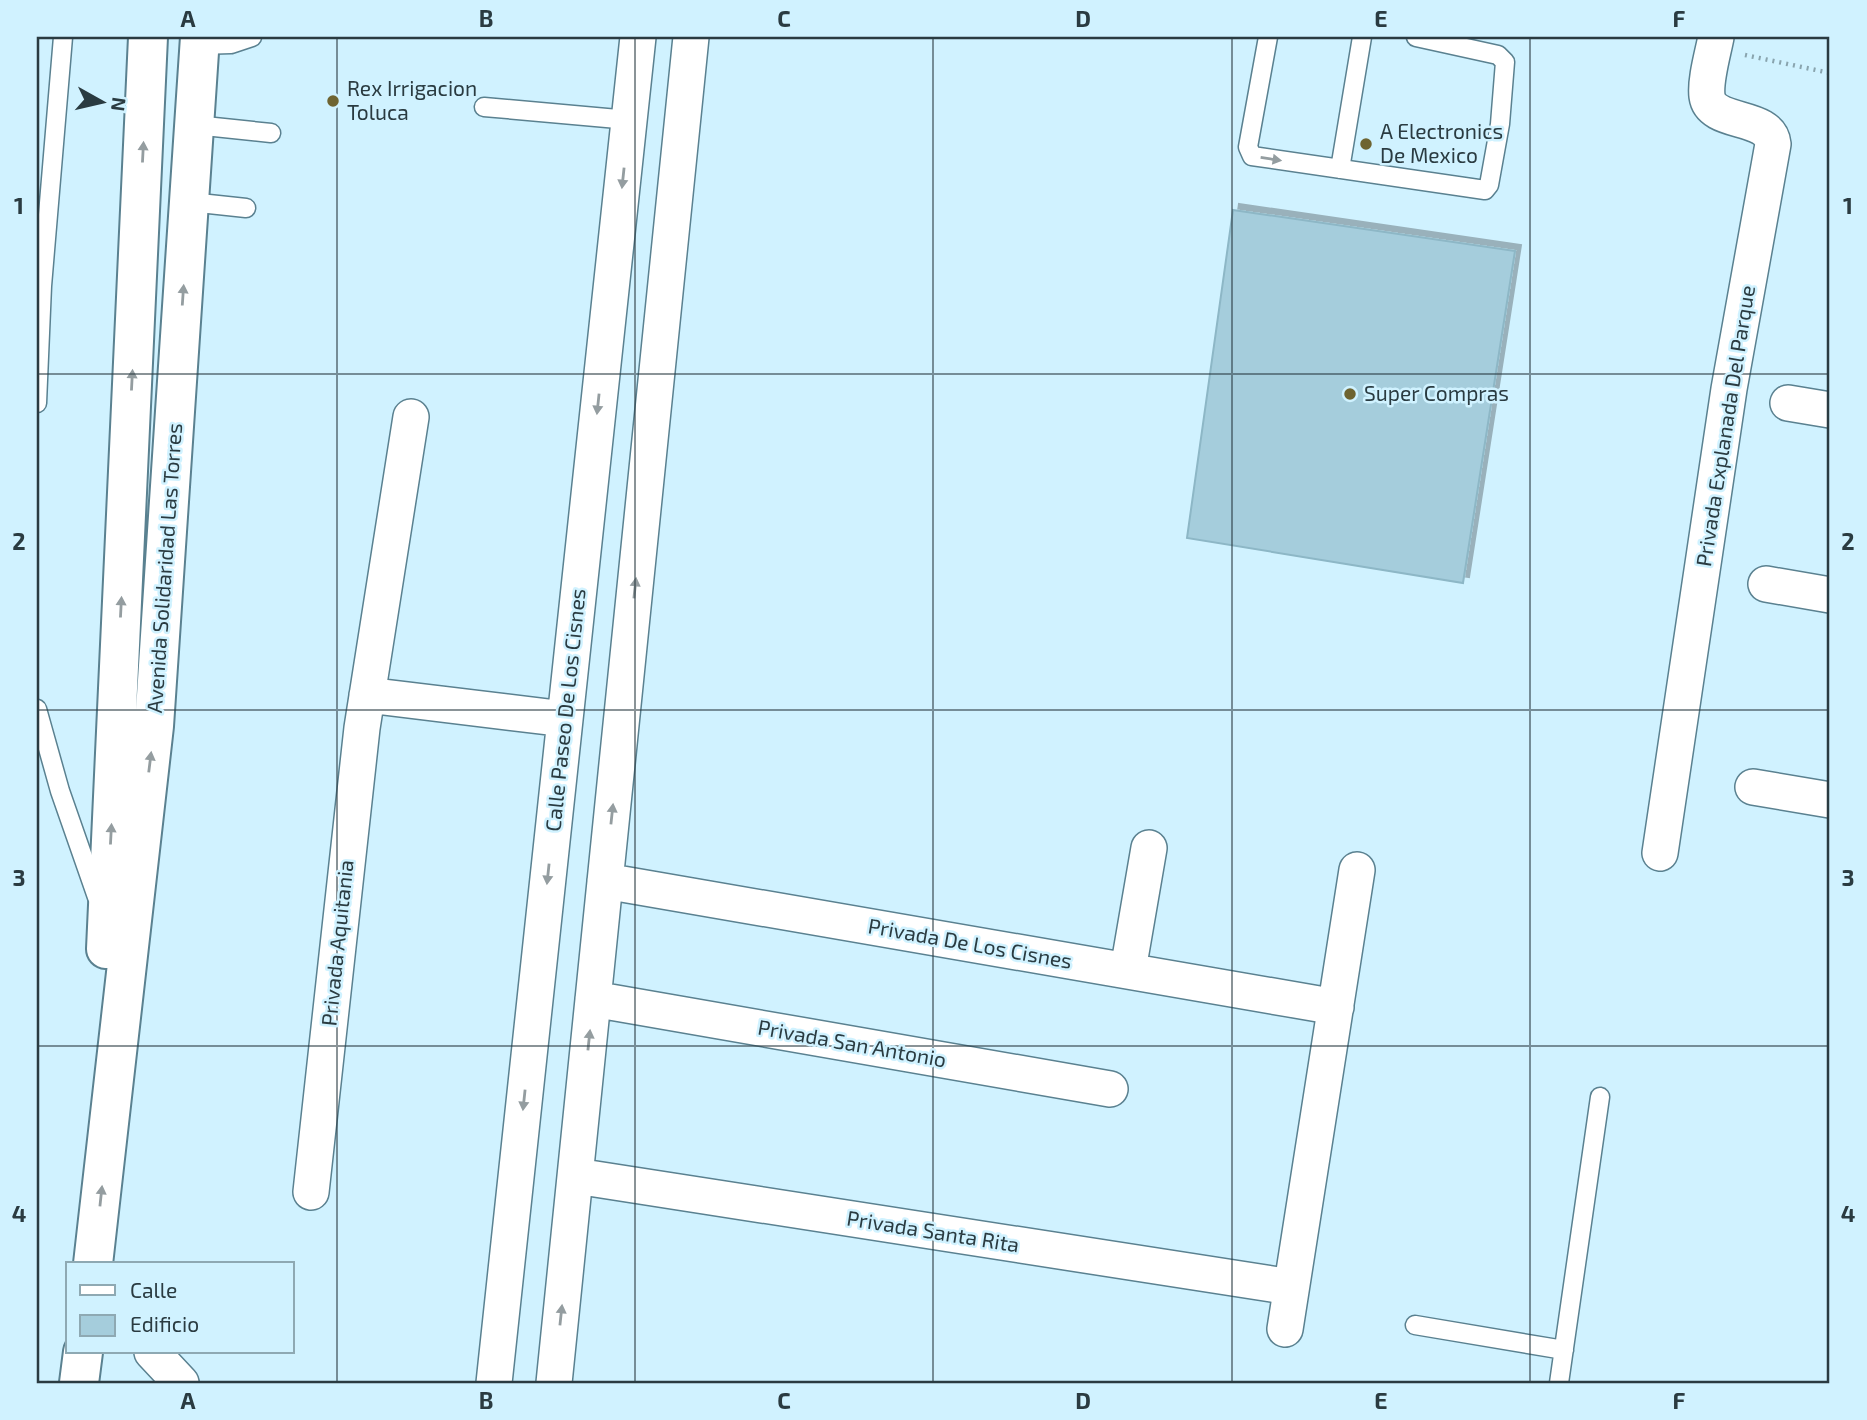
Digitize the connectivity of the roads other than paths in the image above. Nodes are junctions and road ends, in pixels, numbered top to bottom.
1 (63, 37) edge
2 (148, 37) edge
3 (252, 37) edge
4 (638, 37) edge
5 (691, 37) edge
6 (1268, 37) edge
7 (1362, 37) edge
8 (1416, 37) edge
9 (200, 41) edge
10 (1724, 45) edge
11 (484, 107) dead end
12 (629, 120) junction
13 (195, 125) junction
14 (271, 133) dead end
15 (1340, 169) junction
16 (43, 189) edge
17 (190, 202) junction
18 (246, 208) dead end
19 (39, 286) edge
20 (37, 403) edge
21 (1788, 403) dead end
22 (1830, 410) edge
23 (411, 416) dead end
24 (1766, 584) dead end
25 (1830, 595) edge
26 (368, 695) junction
27 (37, 709) edge
28 (565, 719) junction
29 (1754, 787) dead end
30 (1830, 800) edge
31 (1149, 848) dead end
32 (1660, 853) dead end
33 (1357, 870) dead end
34 (605, 881) junction
35 (106, 923) junction
36 (1128, 971) junction
37 (593, 999) junction
38 (1336, 1007) junction
39 (1110, 1089) dead end
40 (1600, 1097) dead end
41 (112, 1098) junction
42 (576, 1176) junction
43 (311, 1192) dead end
44 (93, 1262) edge
45 (1291, 1287) junction
46 (1415, 1325) dead end
47 (1285, 1329) dead end
48 (1563, 1350) junction
49 (83, 1354) edge
50 (154, 1354) edge
51 (79, 1383) edge
52 (181, 1383) edge
53 (494, 1383) edge
54 (554, 1383) edge
55 (1559, 1383) edge

1 - 16 lane
35 -> 2 main road, Avenida Solidaridad Las Torres
3 - 9 lane
4 - 12 street, Calle Paseo De Los Cisnes
34 -> 5 street
6 -> 15 lane
7 - 15 lane
8 - 15 lane
9 - 13 main road, Avenida Solidaridad Las Torres
10 - 32 street, Privada Explanada Del Parque
11 - 12 lane
12 -> 28 street, Calle Paseo De Los Cisnes
13 - 14 lane
13 - 17 main road, Avenida Solidaridad Las Torres
16 - 19 lane
17 - 18 lane
41 -> 17 main road, Avenida Solidaridad Las Torres
19 - 20 lane
21 - 22 street
23 - 26 street, Privada Aquitania
24 - 25 street
26 - 28 street
26 - 43 street, Privada Aquitania
27 - 35 lane
28 -> 53 street, Calle Paseo De Los Cisnes
29 - 30 street
31 - 36 street
33 - 38 street
34 - 36 street, Privada De Los Cisnes
34 - 37 street
35 - 41 main road, Avenida Solidaridad Las Torres
36 - 38 street, Privada De Los Cisnes
37 - 39 street, Privada San Antonio
42 -> 37 street
38 - 45 street
40 - 48 lane
44 -> 41 main road, Avenida Solidaridad Las Torres
42 - 45 street, Privada Santa Rita
54 -> 42 street
45 - 47 street
46 - 48 lane
48 - 55 lane
49 - 51 main road
50 - 52 street

